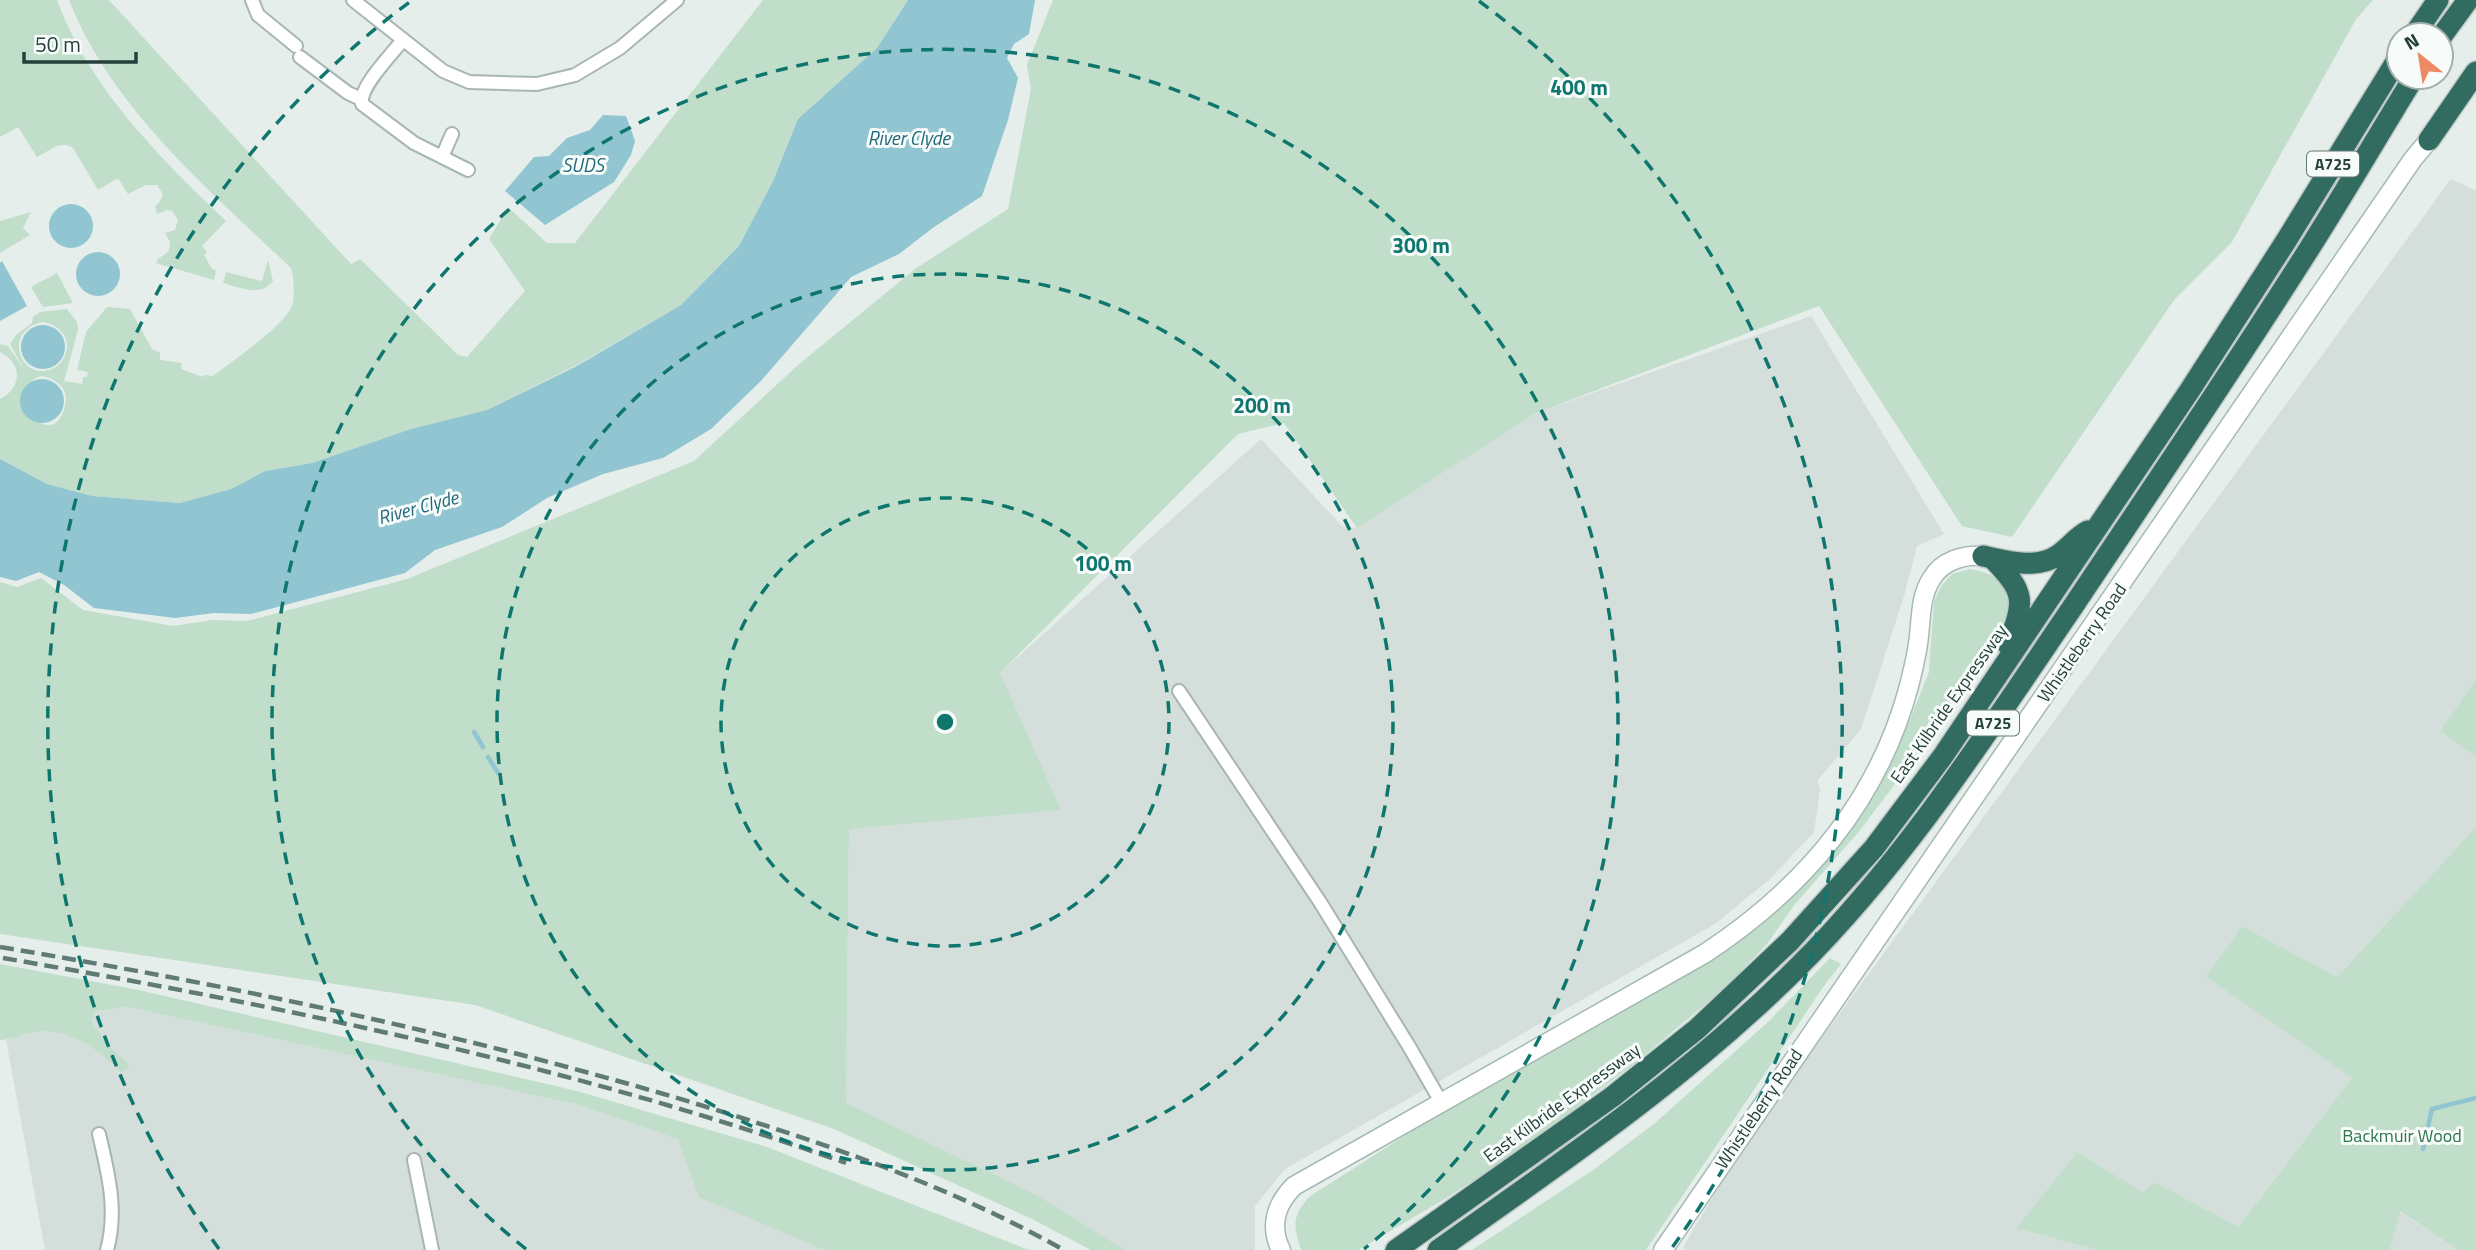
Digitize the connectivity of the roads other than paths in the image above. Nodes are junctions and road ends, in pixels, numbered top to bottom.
1 (252, 0) edge
2 (353, 0) edge
3 (677, 0) edge
4 (2438, 0) edge
5 (2468, 0) edge
6 (2424, 21) edge
7 (2453, 21) edge
8 (402, 41) junction
9 (2476, 72) edge
10 (2385, 81) edge
11 (2405, 91) edge
12 (361, 99) junction
13 (452, 134) dead end
14 (2429, 141) joint
15 (443, 157) junction
16 (468, 170) dead end
17 (2100, 524) junction
18 (1987, 557) junction
19 (2004, 667) junction
20 (1179, 691) dead end
21 (1441, 1102) junction
22 (99, 1134) dead end
23 (414, 1160) dead end
24 (107, 1250) edge
25 (432, 1250) edge
26 (1282, 1250) edge
27 (1396, 1250) edge
28 (1437, 1250) edge
29 (1663, 1250) edge

1 - 12 street
2 - 8 street
3 - 8 street
4 - 6 highway
5 - 7 highway
8 - 12 street
9 - 14 highway
10 - 17 highway, East Kilbride Expressway / A725
11 - 28 highway, A725
12 - 15 street
13 - 15 street
14 - 29 main road, Whistleberry Road
15 - 16 street
17 - 18 highway
17 - 19 highway, East Kilbride Expressway / A725
18 - 19 highway
18 - 21 main road
19 - 27 highway, East Kilbride Expressway / A725
20 - 21 street
21 - 26 main road
22 - 24 street
23 - 25 street

